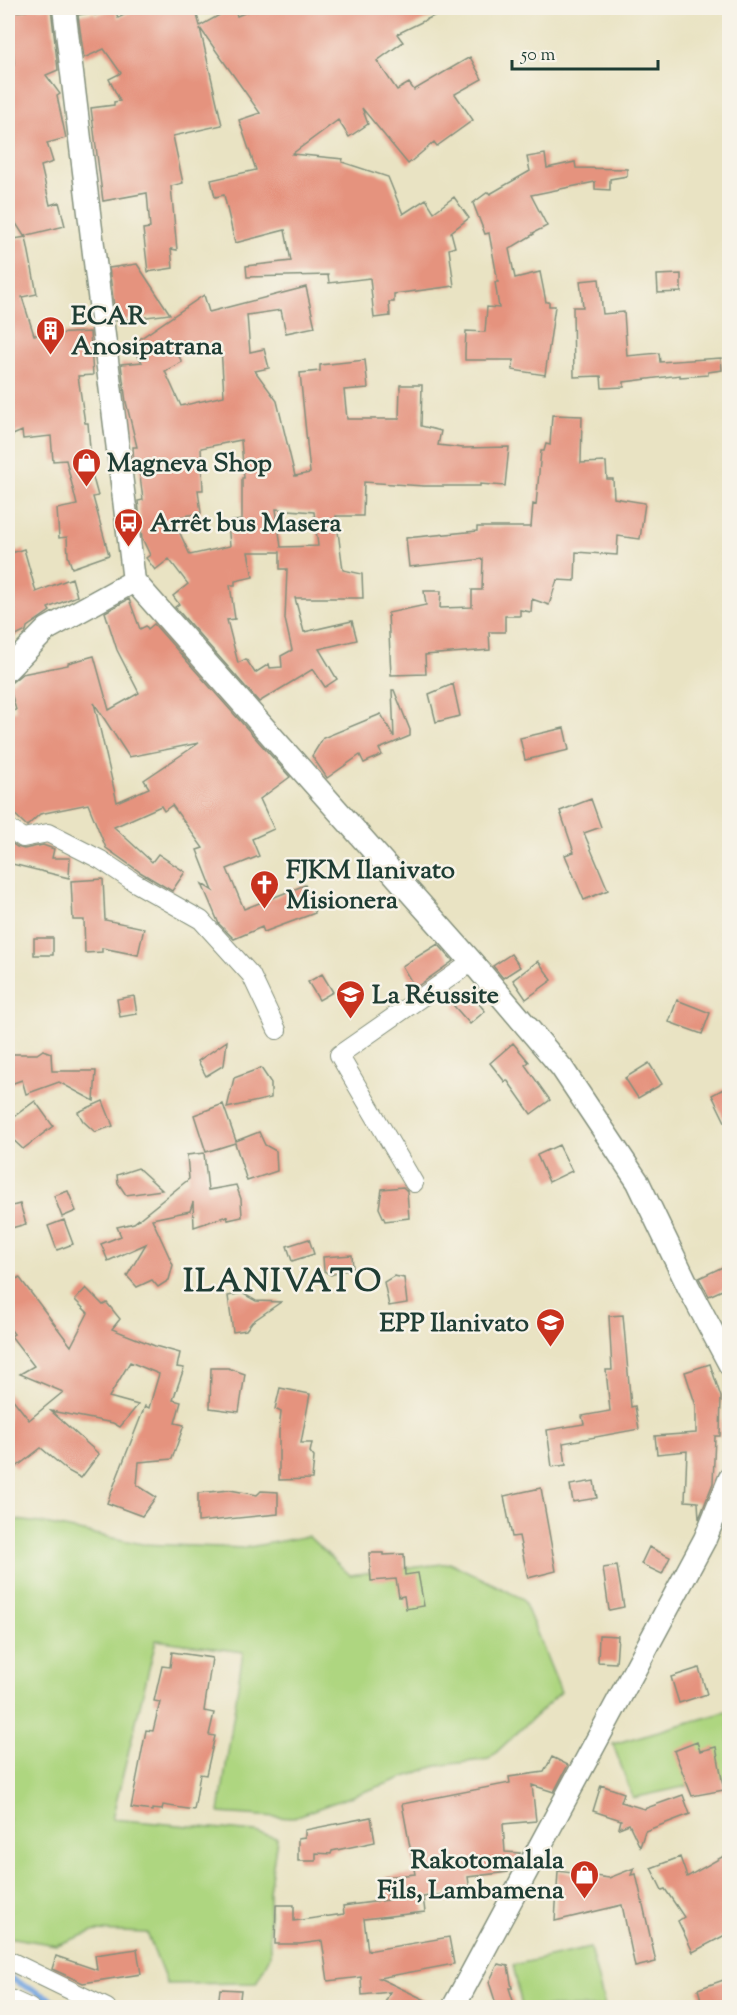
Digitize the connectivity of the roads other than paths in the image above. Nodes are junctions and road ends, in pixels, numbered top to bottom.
1 (64, 8) edge
2 (134, 581) junction
3 (8, 669) edge
4 (8, 828) edge
5 (472, 962) junction
6 (277, 1030) dead end
7 (414, 1183) dead end
8 (729, 1365) edge
9 (729, 1478) edge
10 (8, 1960) edge
11 (8, 1998) edge
12 (30, 2007) edge
13 (107, 2007) edge
14 (453, 2007) edge

1 - 2 street
2 - 3 street
2 - 5 street
4 - 6 street
5 - 7 street
5 - 8 street
9 - 14 street
10 - 13 street
11 - 12 street

